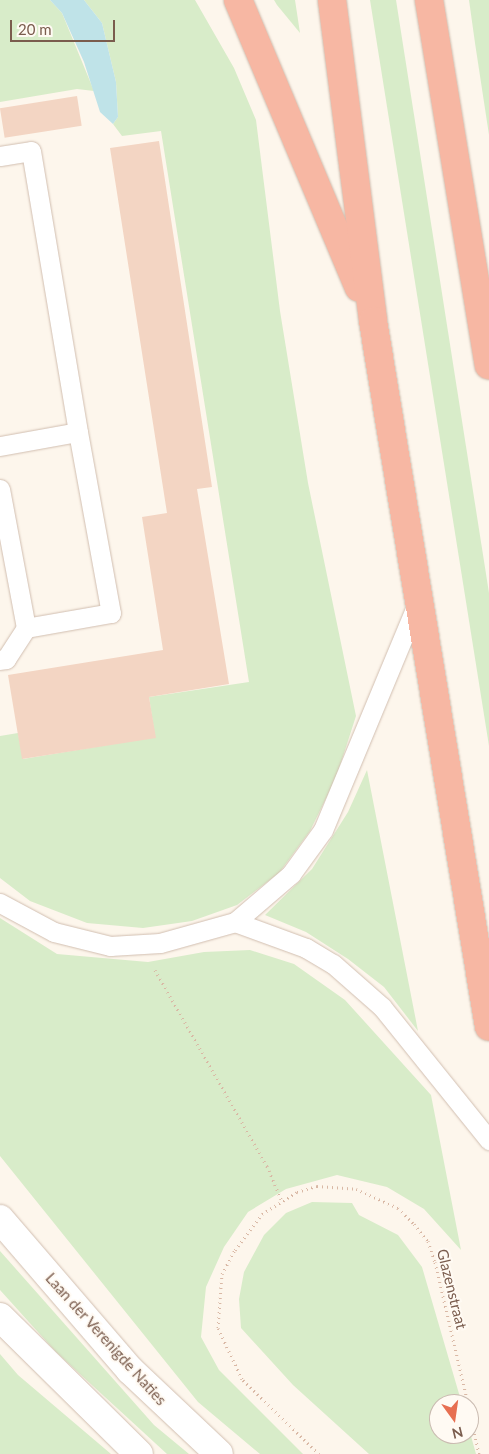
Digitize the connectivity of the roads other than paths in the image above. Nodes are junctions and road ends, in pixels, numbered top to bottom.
1 (238, 0) edge
2 (332, 0) edge
3 (429, 0) edge
4 (0, 156) edge
5 (373, 321) junction
6 (489, 365) edge
7 (78, 432) junction
8 (0, 446) edge
9 (0, 489) edge
10 (418, 602) junction
11 (26, 628) junction
12 (0, 660) edge
13 (0, 903) edge
14 (235, 922) junction
15 (489, 1027) edge
16 (489, 1140) edge
17 (0, 1219) edge
18 (0, 1317) edge
19 (139, 1454) edge
20 (218, 1454) edge

1 - 5 highway
2 - 5 highway
3 - 6 highway
4 - 7 lane
5 - 10 highway
7 - 8 lane
7 - 11 lane
9 - 11 lane
10 - 14 lane
10 - 15 highway
11 - 12 lane
13 - 14 lane
14 - 16 lane
17 - 20 main road, Laan der Verenigde Naties
18 - 19 main road

